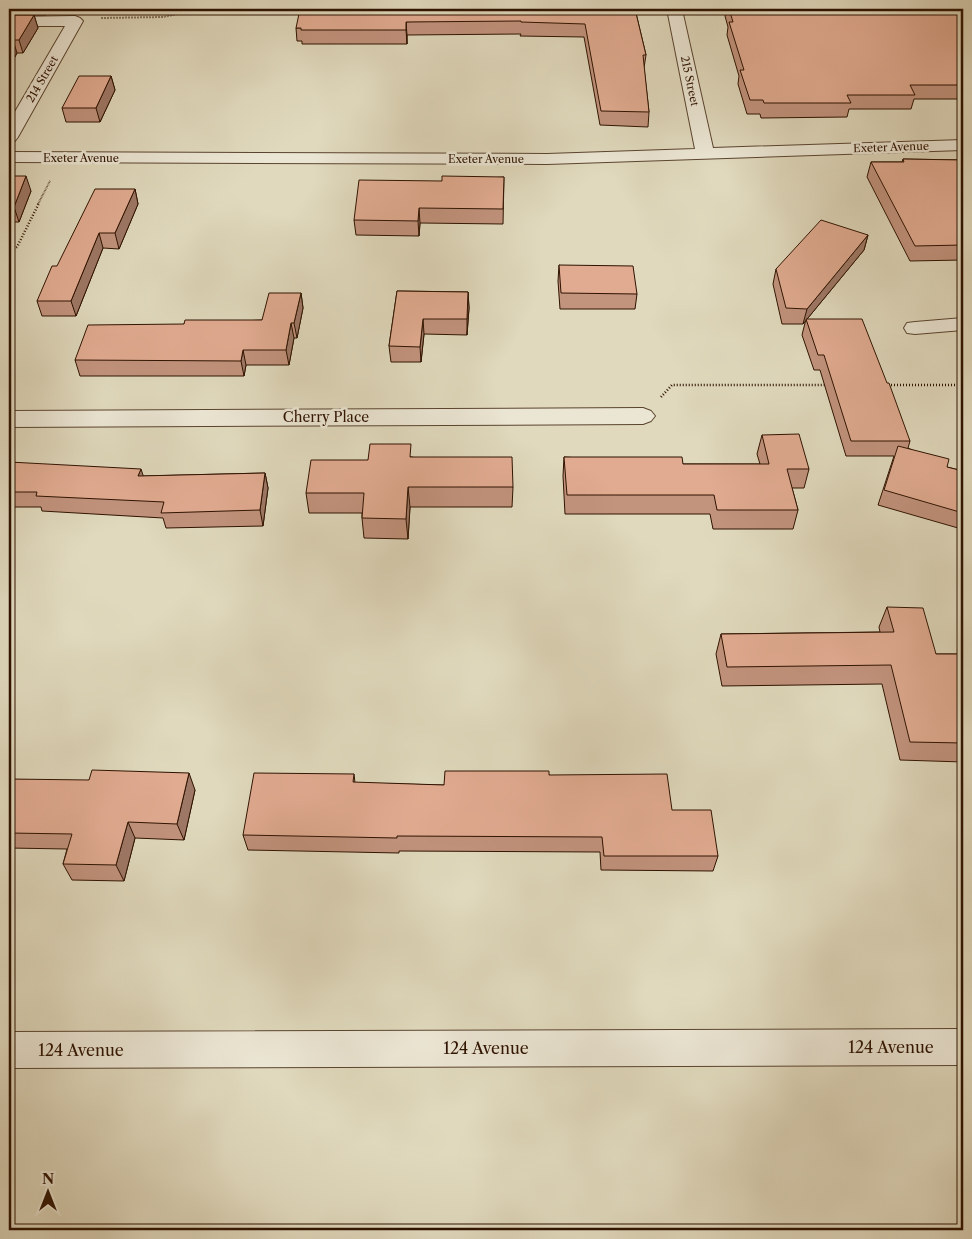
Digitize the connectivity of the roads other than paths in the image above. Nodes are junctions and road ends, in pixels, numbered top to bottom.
1 (620, 9) edge
2 (674, 9) edge
3 (776, 10) edge
4 (9, 21) edge
5 (9, 137) edge
6 (963, 145) edge
7 (705, 153) junction
8 (9, 157) edge
9 (962, 326) edge
10 (915, 328) dead end
11 (643, 416) road end
12 (9, 419) edge
13 (963, 1047) edge
14 (9, 1050) edge

1 - 2 street
2 - 3 street
2 - 7 street, 215 Street
4 - 5 street, 214 Street
6 - 7 street, Exeter Avenue
7 - 8 street, Exeter Avenue
9 - 10 street
11 - 12 street, Cherry Place
13 - 14 street, 124 Avenue

